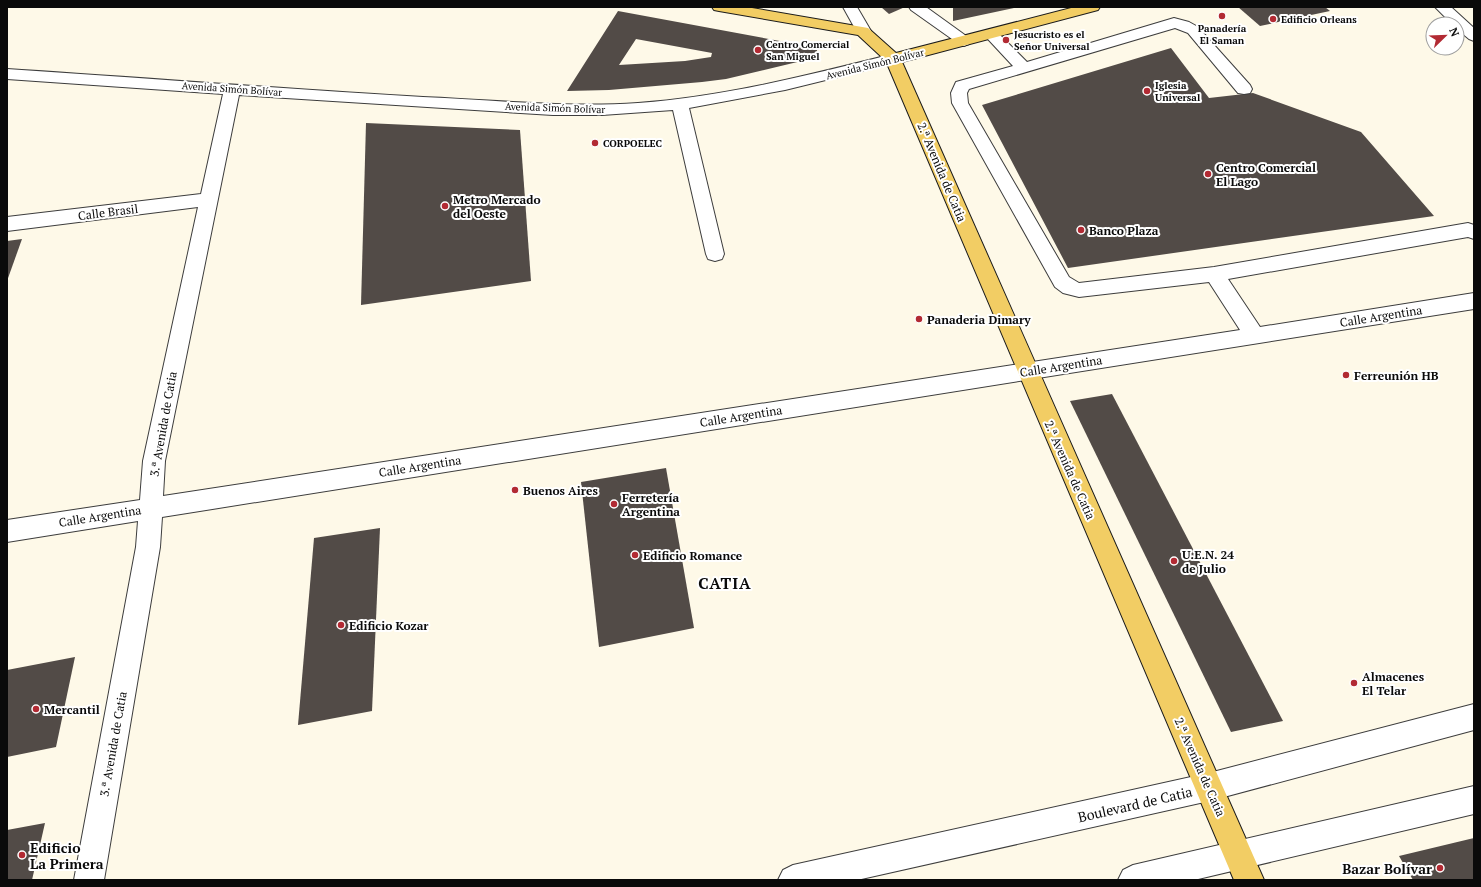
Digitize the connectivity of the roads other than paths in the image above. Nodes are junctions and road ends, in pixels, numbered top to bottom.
1 (719, 7) edge
2 (850, 7) edge
3 (916, 7) edge
4 (1093, 7) edge
5 (1442, 7) edge
6 (863, 31) junction
7 (991, 34) junction
8 (1474, 36) edge
9 (964, 41) junction
10 (892, 59) junction
11 (1023, 67) junction
12 (7, 74) edge
13 (232, 89) junction
14 (1244, 89) dead end
15 (680, 104) junction
16 (209, 199) junction
17 (7, 224) edge
18 (1474, 232) edge
19 (715, 254) dead end
20 (1214, 274) junction
21 (1474, 301) edge
22 (1255, 336) junction
23 (1027, 371) junction
24 (151, 508) junction
25 (7, 531) edge
26 (1474, 717) edge
27 (1209, 787) junction
28 (1474, 800) edge
29 (1243, 868) edge
30 (89, 880) edge
31 (793, 880) edge
32 (1133, 880) edge

1 - 6 main road
2 - 6 street
3 - 9 street
4 - 7 main road, Avenida Simón Bolívar
5 - 8 street
6 - 10 main road
7 - 9 main road, Avenida Simón Bolívar
7 - 11 street
9 - 10 main road, Avenida Simón Bolívar
10 - 15 street, Avenida Simón Bolívar
10 - 23 main road, 2.ª Avenida de Catia
11 - 14 street
11 - 20 street
12 - 13 street, Avenida Simón Bolívar
13 - 15 street, Avenida Simón Bolívar
13 - 16 street, 3.ª Avenida de Catia
15 - 19 street
16 - 17 street, Calle Brasil
16 - 24 street, 3.ª Avenida de Catia
18 - 20 street
20 - 22 street
21 - 22 street, Calle Argentina
22 - 23 street, Calle Argentina
23 - 24 street, Calle Argentina
23 - 27 main road, 2.ª Avenida de Catia
24 - 25 street, Calle Argentina
24 - 30 street, 3.ª Avenida de Catia
26 - 27 street, Boulevard de Catia
27 - 29 main road, 2.ª Avenida de Catia
27 - 31 street, Boulevard de Catia
28 - 29 street
29 - 32 street

